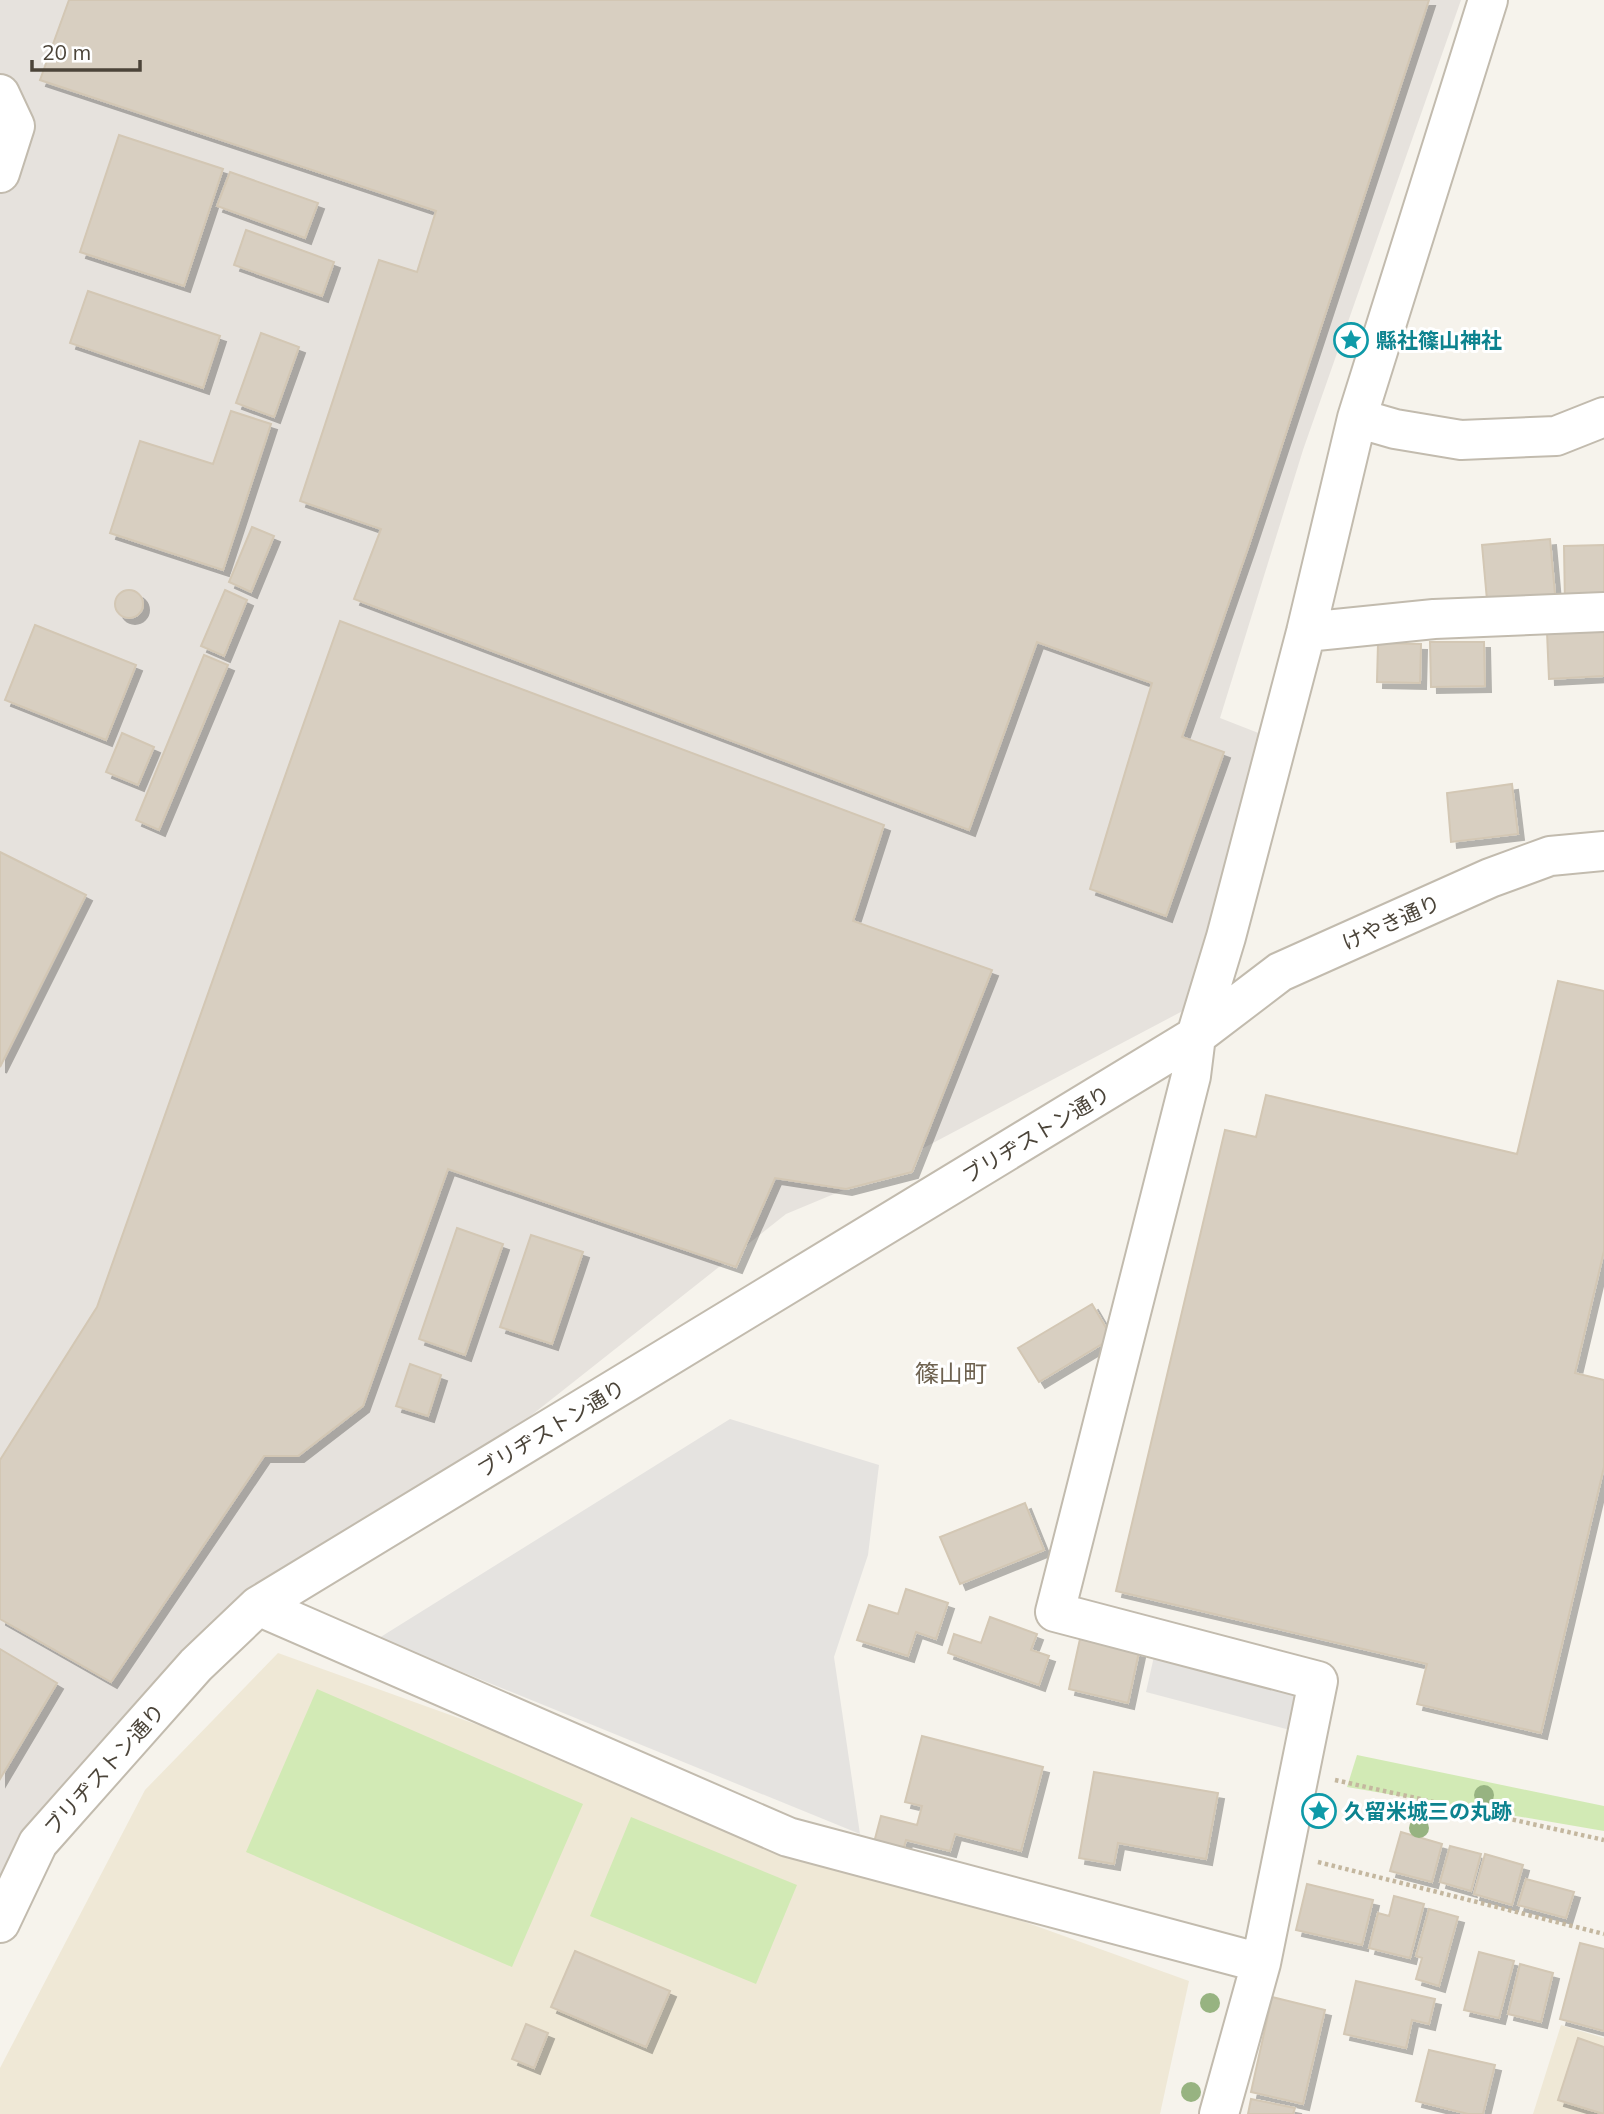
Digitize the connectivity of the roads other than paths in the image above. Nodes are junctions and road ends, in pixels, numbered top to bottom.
1 (1488, 0) edge
2 (0, 94) edge
3 (0, 173) edge
4 (1604, 417) edge
5 (1357, 418) junction
6 (1604, 612) edge
7 (1306, 632) junction
8 (1604, 851) edge
9 (1196, 1037) junction
10 (258, 1606) junction
11 (0, 1923) edge
12 (1261, 1963) junction
13 (1219, 2114) edge

1 - 5 street
2 - 3 street
4 - 5 street
5 - 7 street
6 - 7 street
7 - 9 street
8 - 9 street, けやき通り
9 - 10 street, ブリヂストン通り
9 - 12 street
10 - 11 street, ブリヂストン通り
10 - 12 street
12 - 13 street

